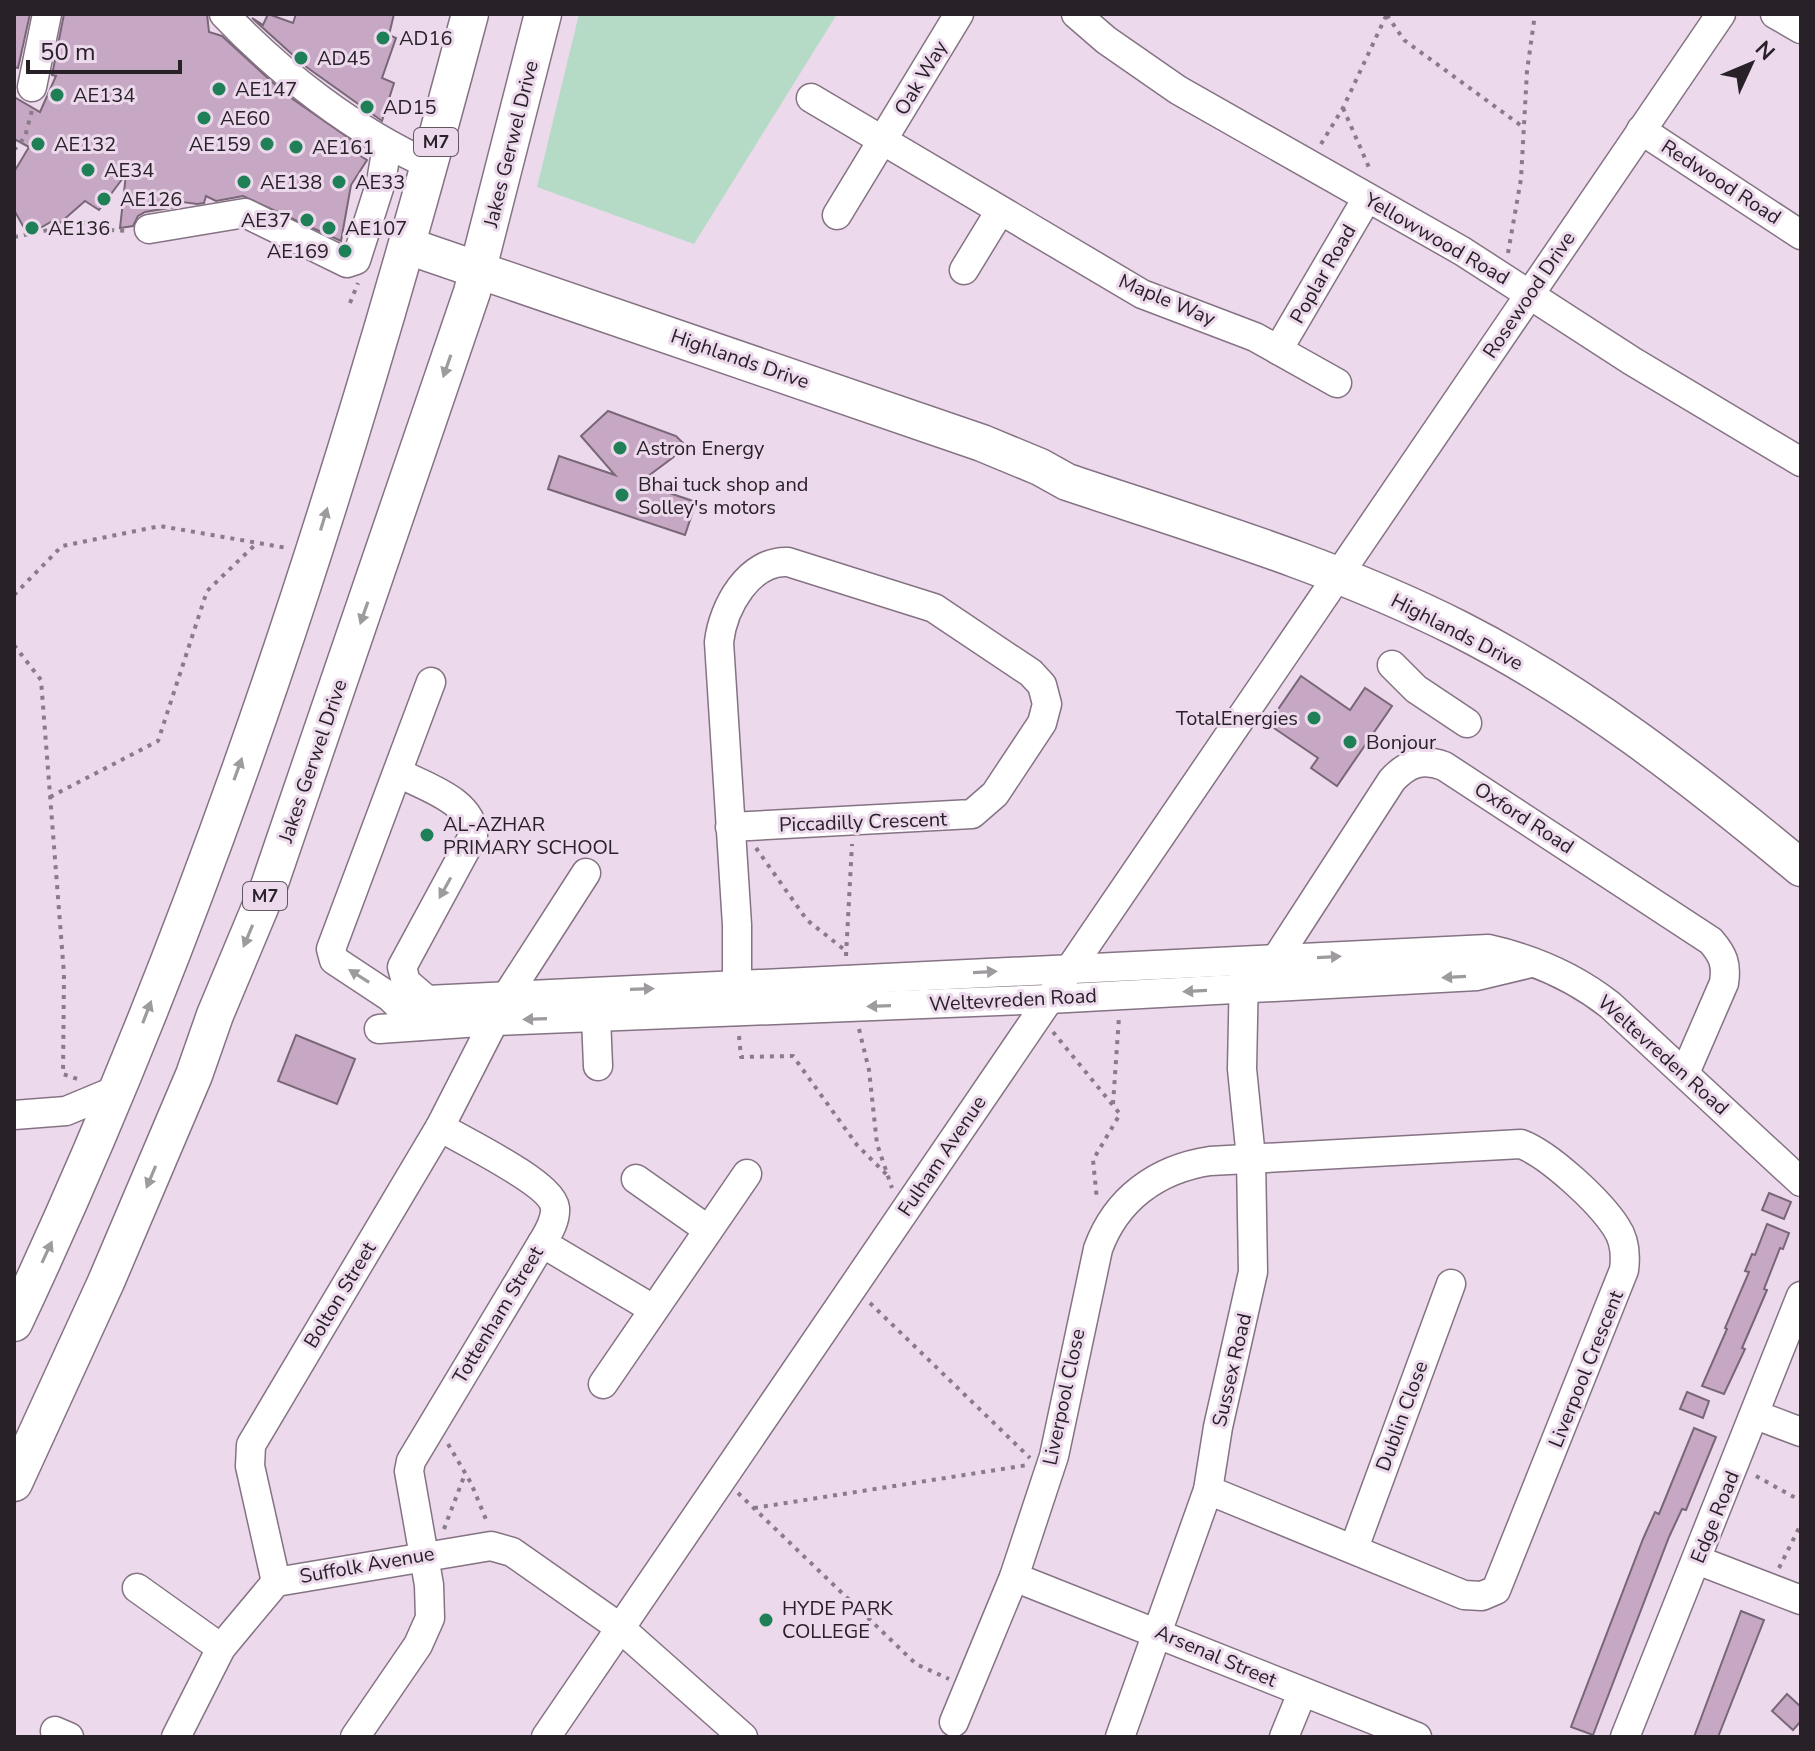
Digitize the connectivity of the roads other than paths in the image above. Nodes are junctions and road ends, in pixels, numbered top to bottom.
1 (47, 14) edge
2 (224, 14) edge
3 (470, 14) edge
4 (543, 14) edge
5 (959, 14) edge
6 (1076, 14) edge
7 (1721, 14) edge
8 (1775, 14) edge
9 (1801, 29) edge
10 (32, 87) road end
11 (811, 98) dead end
12 (1641, 130) junction
13 (883, 141) junction
14 (387, 146) junction
15 (430, 165) junction
16 (1367, 198) junction
17 (1000, 211) junction
18 (837, 215) dead end
19 (149, 229) road end
20 (1801, 235) edge
21 (405, 258) junction
22 (964, 270) dead end
23 (475, 280) junction
24 (1531, 293) junction
25 (1278, 350) junction
26 (1337, 383) dead end
27 (1801, 462) edge
28 (1337, 575) junction
29 (1392, 665) dead end
30 (431, 682) dead end
31 (1467, 723) dead end
32 (399, 773) junction
33 (741, 827) junction
34 (1801, 868) edge
35 (586, 873) dead end
36 (1070, 968) junction
37 (1277, 973) junction
38 (1244, 975) junction
39 (508, 994) junction
40 (738, 998) junction
41 (1049, 999) junction
42 (596, 1017) junction
43 (494, 1021) junction
44 (419, 1026) junction
45 (379, 1029) dead end
46 (598, 1066) dead end
47 (1685, 1073) junction
48 (114, 1091) junction
49 (14, 1115) edge
50 (440, 1127) junction
51 (1251, 1158) junction
52 (747, 1174) dead end
53 (636, 1179) dead end
54 (1801, 1182) edge
55 (707, 1229) junction
56 (542, 1243) junction
57 (1451, 1284) dead end
58 (1801, 1296) edge
59 (653, 1309) junction
60 (14, 1323) edge
61 (603, 1384) dead end
62 (1756, 1415) junction
63 (1801, 1432) edge
64 (14, 1483) edge
65 (1208, 1490) junction
66 (1354, 1548) junction
67 (421, 1555) junction
68 (1697, 1560) junction
69 (1014, 1577) junction
70 (276, 1582) junction
71 (137, 1588) dead end
72 (1801, 1600) edge
73 (619, 1627) junction
74 (1160, 1632) junction
75 (221, 1648) junction
76 (1302, 1693) junction
77 (954, 1722) dead end
78 (176, 1737) edge
79 (355, 1737) edge
80 (546, 1737) edge
81 (743, 1737) edge
82 (1120, 1737) edge
83 (1284, 1737) edge
84 (1417, 1737) edge
85 (1625, 1737) edge

1 - 10 street
2 - 14 street
3 - 15 main road, M7
4 - 23 main road, Jakes Gerwel Drive / M7
5 - 13 street, Oak Way
6 - 16 street, Yellowwood Road
7 - 12 street, Rosewood Drive
8 - 9 street
11 - 13 street, Maple Way
12 - 20 street, Redwood Road
12 - 24 street, Rosewood Drive
13 - 17 street, Maple Way
13 - 18 street, Oak Way
14 - 15 street
14 - 19 street
15 - 21 main road, M7
16 - 24 street, Yellowwood Road
16 - 25 street, Poplar Road
17 - 22 street
17 - 25 street, Maple Way
21 - 23 main road, Highlands Drive
48 -> 21 main road, M7
23 - 28 main road, Highlands Drive
23 -> 64 main road, Jakes Gerwel Drive / M7
24 - 27 street, Yellowwood Road
24 - 28 street, Rosewood Drive
25 - 26 street, Maple Way
28 - 34 main road, Highlands Drive
28 - 36 street, Fulham Avenue
29 - 31 street
30 - 32 street
32 -> 39 street, Weltevreden Road
44 -> 32 street
33 - 33 street, Piccadilly Crescent
33 - 40 street, Piccadilly Crescent
35 - 39 street, Bolton Street
36 - 38 street, Weltevreden Road
40 -> 36 street, Weltevreden Road
36 - 41 street, Fulham Avenue
37 - 38 street, Weltevreden Road
37 - 47 street, Weltevreden Road
37 - 47 street, Oxford Road
38 -> 41 street, Weltevreden Road
38 - 51 street, Sussex Road
39 -> 40 street, Weltevreden Road
39 - 43 street, Bolton Street
41 -> 40 street, Weltevreden Road
40 - 42 street, Weltevreden Road
41 - 73 street, Fulham Avenue
42 -> 43 street, Weltevreden Road
42 - 46 street
43 - 44 street, Weltevreden Road
43 - 50 street, Bolton Street
44 - 45 street, Weltevreden Road
47 - 54 street, Weltevreden Road
48 - 49 street
60 -> 48 main road, M7
50 - 56 street, Tottenham Street
50 - 70 street, Bolton Street
51 - 65 street, Sussex Road
51 - 66 street, Liverpool Crescent
51 - 69 street, Liverpool Close
52 - 55 street
53 - 55 street
55 - 59 street
56 - 59 street
56 - 67 street, Tottenham Street
57 - 66 street, Dublin Close
58 - 62 street, Edge Road
59 - 61 street
62 - 63 street
62 - 68 street, Edge Road
65 - 66 street, Liverpool Crescent
65 - 74 street, Sussex Road
67 - 70 street, Suffolk Avenue
67 - 73 street, Suffolk Avenue
67 - 79 street, Tottenham Street
68 - 72 street
68 - 85 street, Edge Road
69 - 74 street, Arsenal Street
69 - 77 street, Liverpool Close
70 - 75 street, Suffolk Avenue
71 - 75 street
73 - 80 street, Fulham Avenue
73 - 81 street, Suffolk Avenue
74 - 76 street, Arsenal Street
74 - 82 street, Sussex Road
75 - 78 street, Suffolk Avenue
76 - 83 street
76 - 84 street, Arsenal Street

